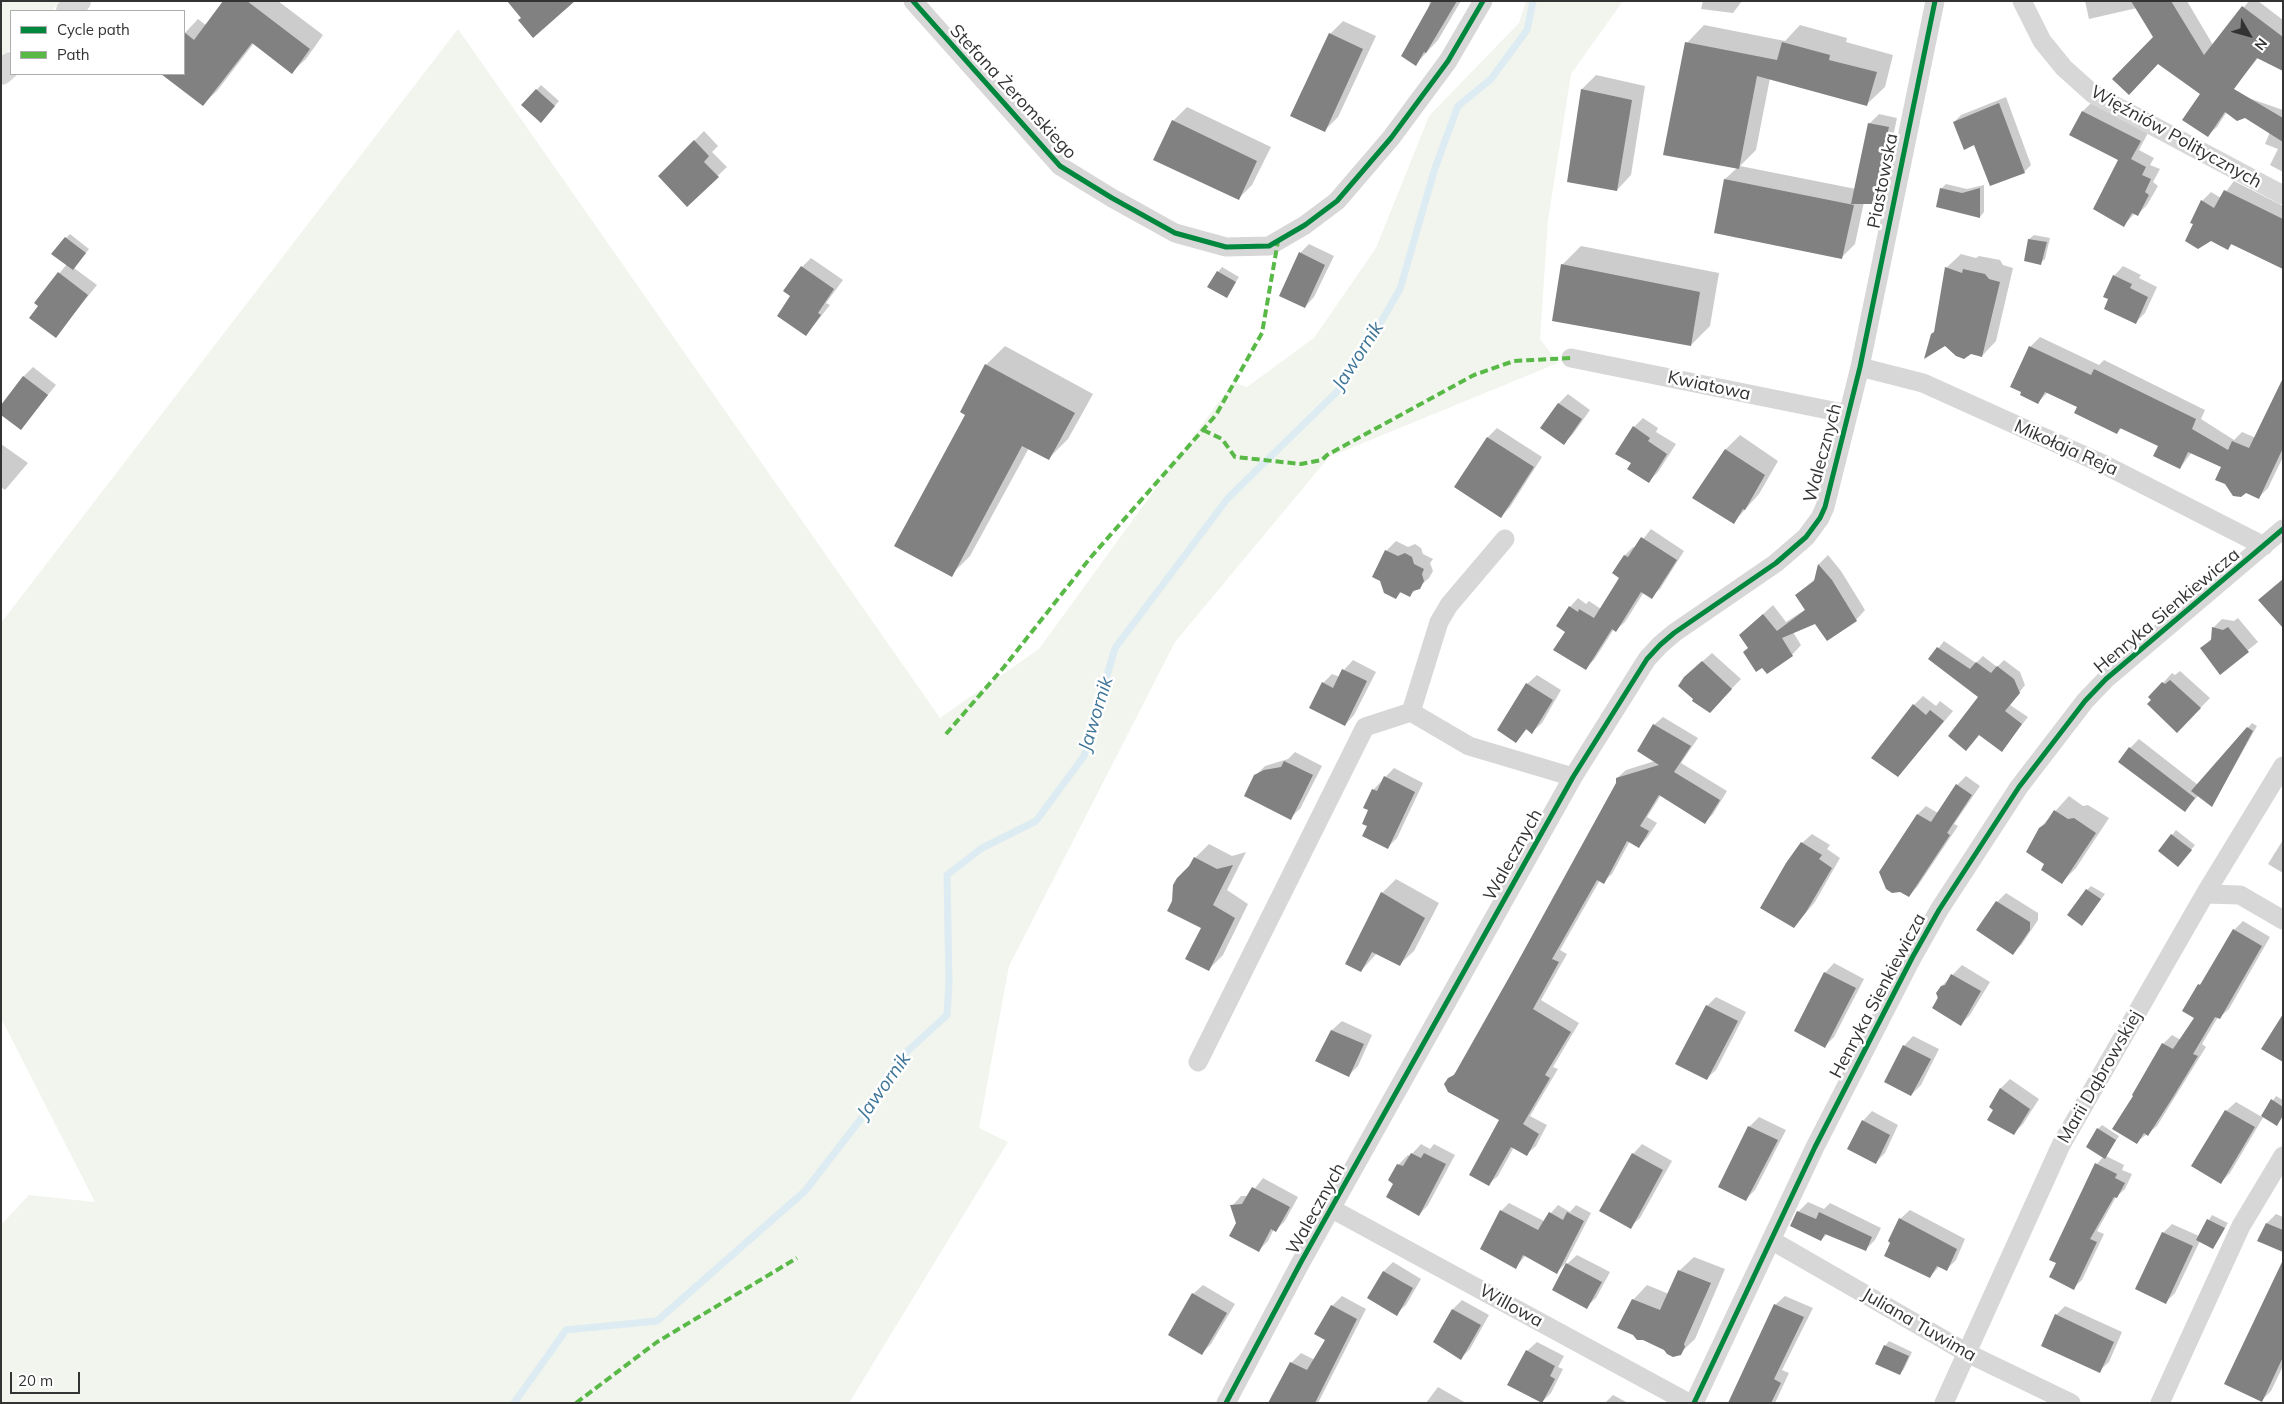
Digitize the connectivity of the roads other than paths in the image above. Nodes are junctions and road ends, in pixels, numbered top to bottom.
1 (79, 1) edge
2 (913, 1) edge
3 (1483, 1) edge
4 (1935, 1) edge
5 (2022, 1) edge
6 (69, 10) edge
7 (2283, 195) edge
8 (1571, 358) dead end
9 (1860, 367) junction
10 (1848, 414) junction
11 (2283, 529) edge
12 (1505, 539) dead end
13 (2264, 546) junction
14 (1411, 712) junction
15 (2283, 766) edge
16 (1573, 777) junction
17 (2205, 894) junction
18 (2283, 920) edge
19 (1198, 1062) dead end
20 (2283, 1156) edge
21 (1332, 1209) junction
22 (1771, 1240) junction
23 (1967, 1354) junction
24 (1226, 1403) edge
25 (1689, 1403) edge
26 (1694, 1403) edge
27 (1944, 1403) edge
28 (2071, 1403) edge
29 (2160, 1403) edge

1 - 6 street
2 - 3 street, Stefana Żeromskiego
4 - 9 street, Piastowska
5 - 7 street, Więźniów Politycznych
8 - 10 street, Kwiatowa
9 - 10 street, Walecznych
9 - 13 street, Mikołaja Reja
10 - 16 street, Walecznych
11 - 13 street, Henryka Sienkiewicza
12 - 14 street
13 - 22 street, Henryka Sienkiewicza
14 - 16 street
14 - 19 street
15 - 17 street, Marii Dąbrowskiej
16 - 21 street, Walecznych
17 - 18 street
17 - 23 street, Marii Dąbrowskiej
20 - 29 street
21 - 24 street, Walecznych
21 - 25 street, Willowa
22 - 23 street, Juliana Tuwima
22 - 26 street, Henryka Sienkiewicza
23 - 27 street, Marii Dąbrowskiej
23 - 28 street, Juliana Tuwima

